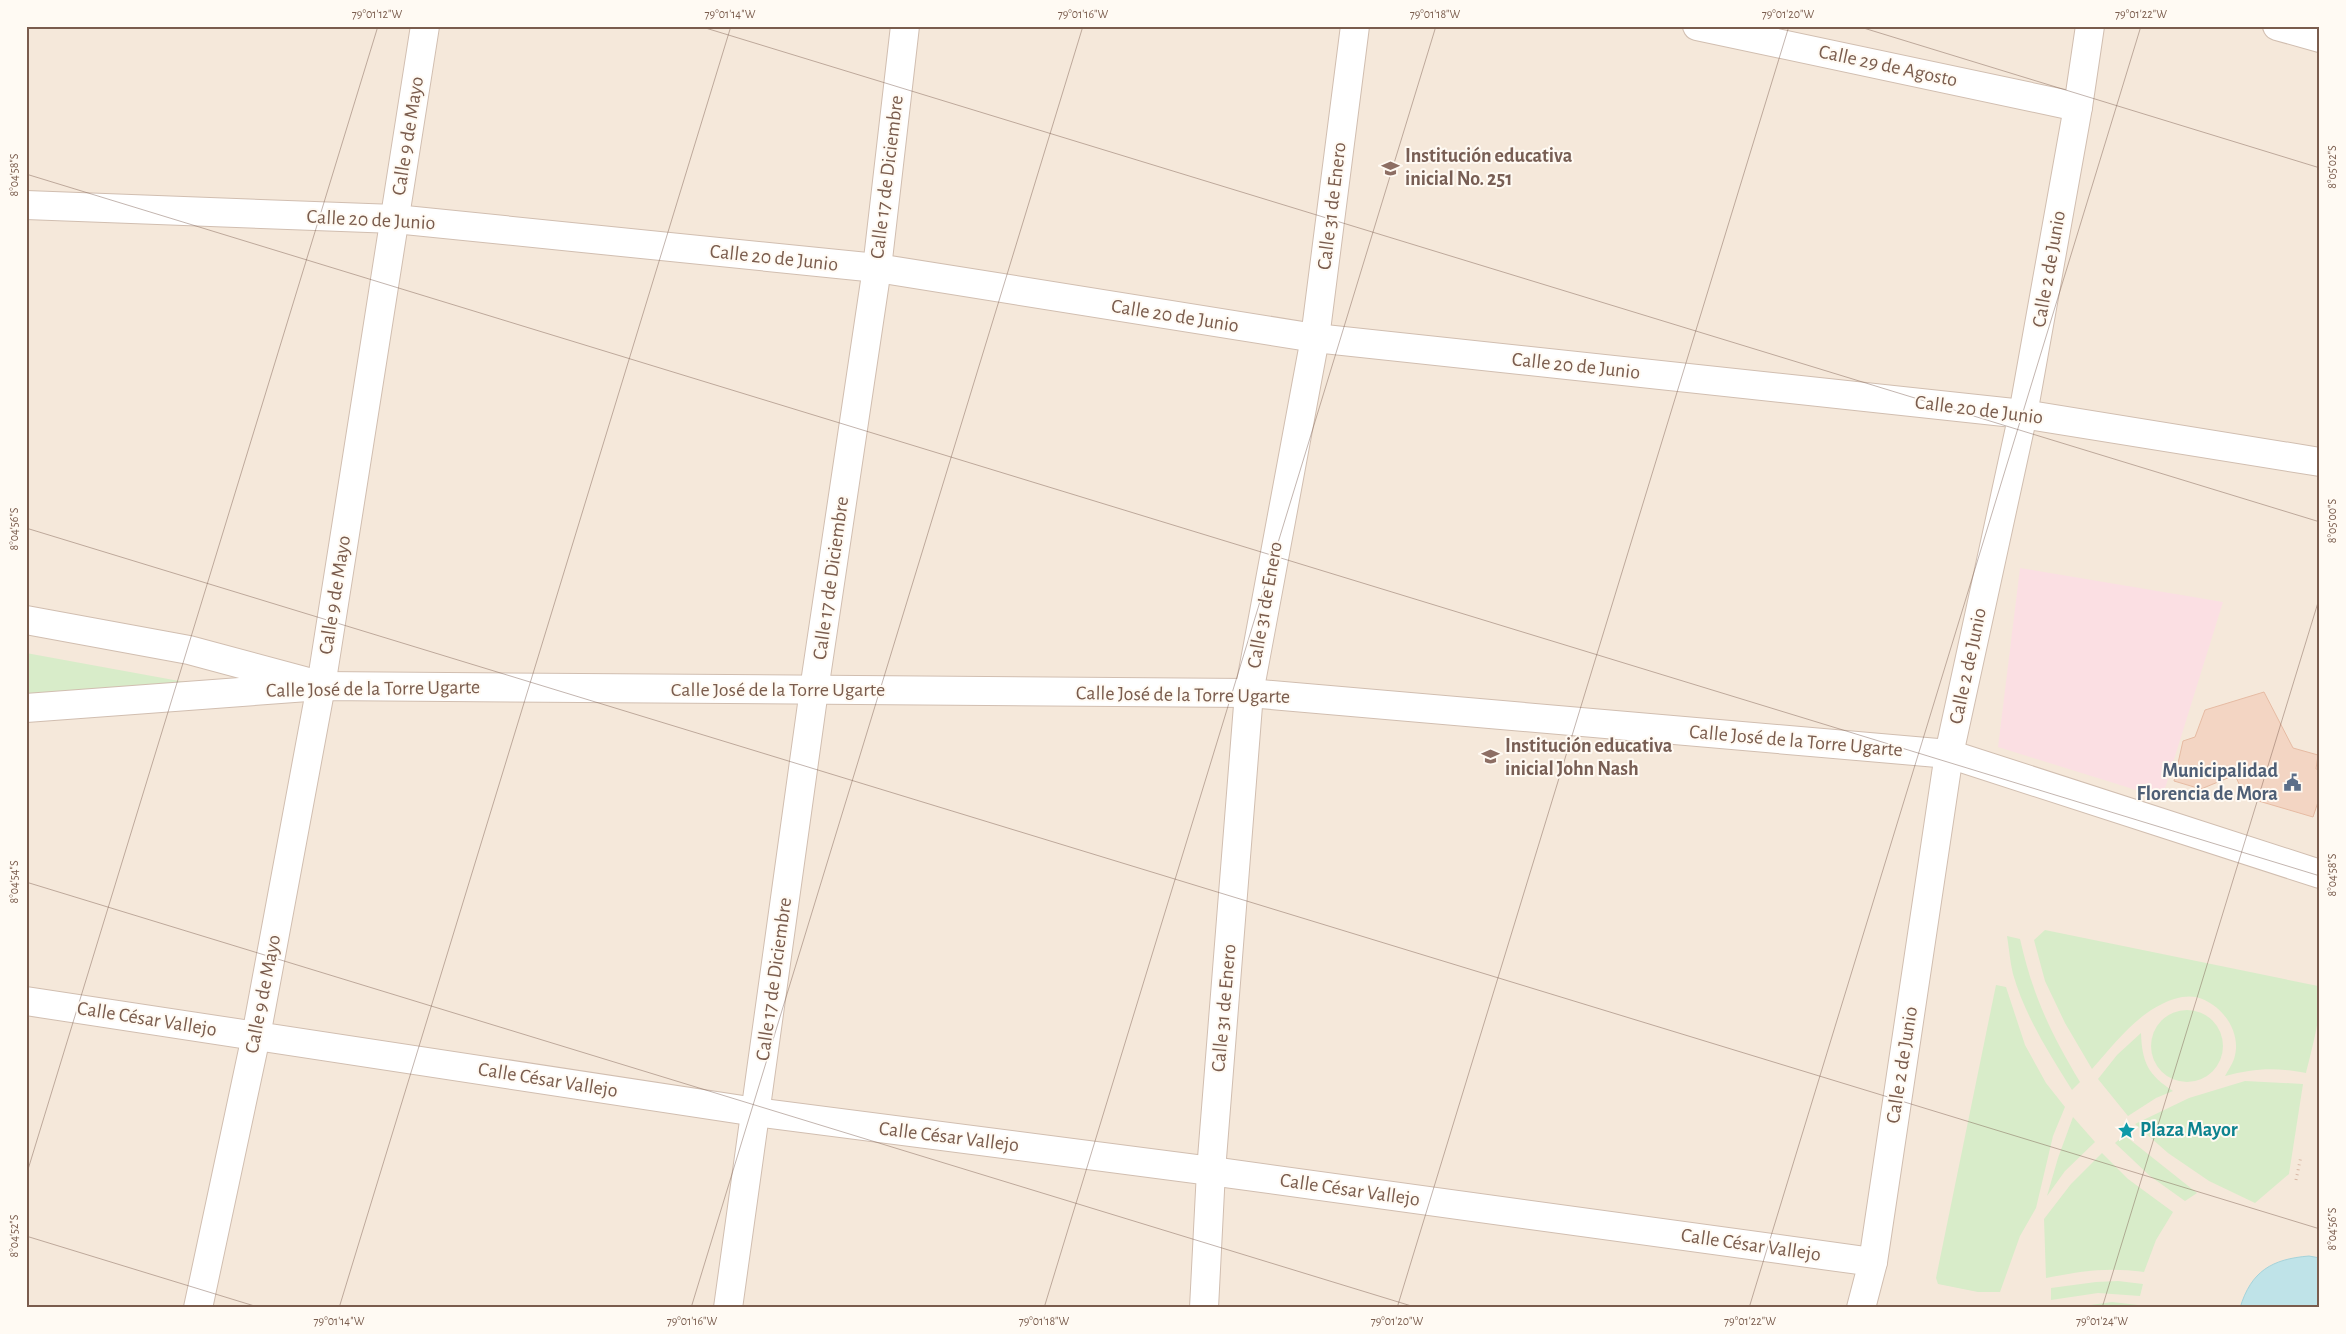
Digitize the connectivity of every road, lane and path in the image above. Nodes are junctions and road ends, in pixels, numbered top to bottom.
1 (425, 26) edge
2 (905, 26) edge
3 (1355, 26) edge
4 (1698, 26) edge
5 (2090, 26) edge
6 (2277, 26) edge
7 (2320, 38) edge
8 (2078, 107) junction
9 (26, 205) edge
10 (395, 220) junction
11 (876, 268) junction
12 (1315, 338) junction
13 (2023, 414) junction
14 (2320, 462) edge
15 (26, 620) edge
16 (321, 686) junction
17 (814, 690) junction
18 (1249, 693) junction
19 (26, 708) edge
20 (1949, 754) junction
21 (2320, 874) edge
22 (26, 1000) edge
23 (256, 1036) junction
24 (756, 1112) junction
25 (2300, 1156) dead end
26 (1211, 1171) junction
27 (2296, 1180) dead end
28 (1873, 1262) junction
29 (198, 1308) edge
30 (728, 1308) edge
31 (1204, 1308) edge
32 (1861, 1308) edge

1 - 10 street, Calle 9 de Mayo
2 - 11 street, Calle 17 de Diciembre
3 - 12 street, Calle 31 de Enero
4 - 8 street, Calle 29 de Agosto
5 - 8 street, Calle 2 de Junio
6 - 7 street
8 - 13 street, Calle 2 de Junio
9 - 10 street, Calle 20 de Junio
10 - 11 street, Calle 20 de Junio
10 - 16 street, Calle 9 de Mayo
11 - 12 street, Calle 20 de Junio
11 - 17 street, Calle 17 de Diciembre
12 - 13 street, Calle 20 de Junio
12 - 18 street, Calle 31 de Enero
13 - 14 street, Calle 20 de Junio
13 - 20 street, Calle 2 de Junio
15 - 16 street
16 - 17 street, Calle José de la Torre Ugarte
16 - 19 street, Calle José de la Torre Ugarte
16 - 23 street, Calle 9 de Mayo
17 - 18 street, Calle José de la Torre Ugarte
17 - 24 street, Calle 17 de Diciembre
18 - 20 street, Calle José de la Torre Ugarte
18 - 26 street, Calle 31 de Enero
20 - 21 street, Calle José de la Torre Ugarte
20 - 28 street, Calle 2 de Junio
22 - 23 street, Calle César Vallejo
23 - 24 street, Calle César Vallejo
23 - 29 street, Calle 9 de Mayo
24 - 26 street, Calle César Vallejo
24 - 30 street, Calle 17 de Diciembre
25 - 27 path
26 - 28 street, Calle César Vallejo
26 - 31 street, Calle 31 de Enero
28 - 32 street, Calle 2 de Junio

